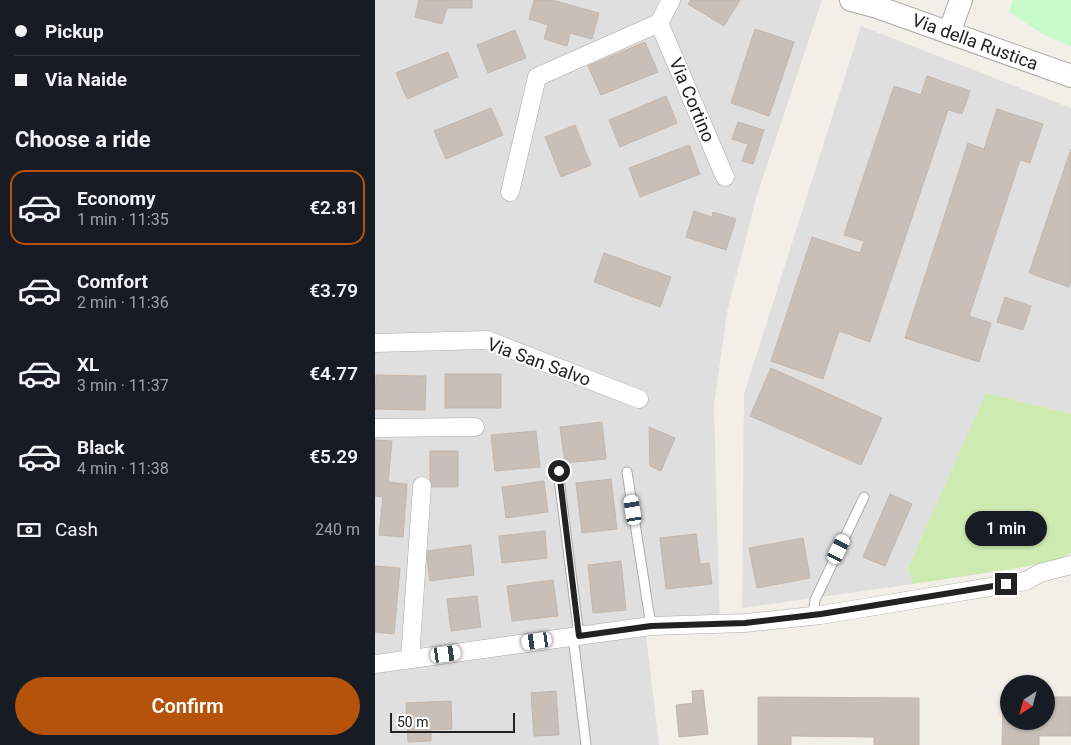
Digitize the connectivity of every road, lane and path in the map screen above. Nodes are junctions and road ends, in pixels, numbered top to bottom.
1 (671, 0) edge
2 (851, 0) edge
3 (961, 0) edge
4 (659, 22) junction
5 (949, 33) junction
6 (1071, 76) edge
7 (725, 178) dead end
8 (510, 192) dead end
9 (375, 343) edge
10 (639, 399) dead end
11 (475, 426) dead end
12 (375, 428) edge
13 (559, 471) dead end
14 (627, 472) dead end
15 (422, 486) dead end
16 (864, 497) dead end
17 (1071, 564) edge
18 (813, 615) junction
19 (651, 626) junction
20 (576, 636) junction
21 (410, 659) junction
22 (375, 664) edge
23 (587, 745) edge

1 - 4 street
2 - 5 street, Via della Rustica
3 - 5 street
4 - 7 street, Via Cortino
4 - 8 street
5 - 6 street, Via della Rustica
9 - 10 street, Via San Salvo
11 - 12 street
13 - 20 lane
14 - 19 lane
15 - 21 street
16 - 18 lane
17 - 18 street
18 - 19 street
19 - 20 street
20 - 21 street
20 - 23 lane
21 - 22 street

